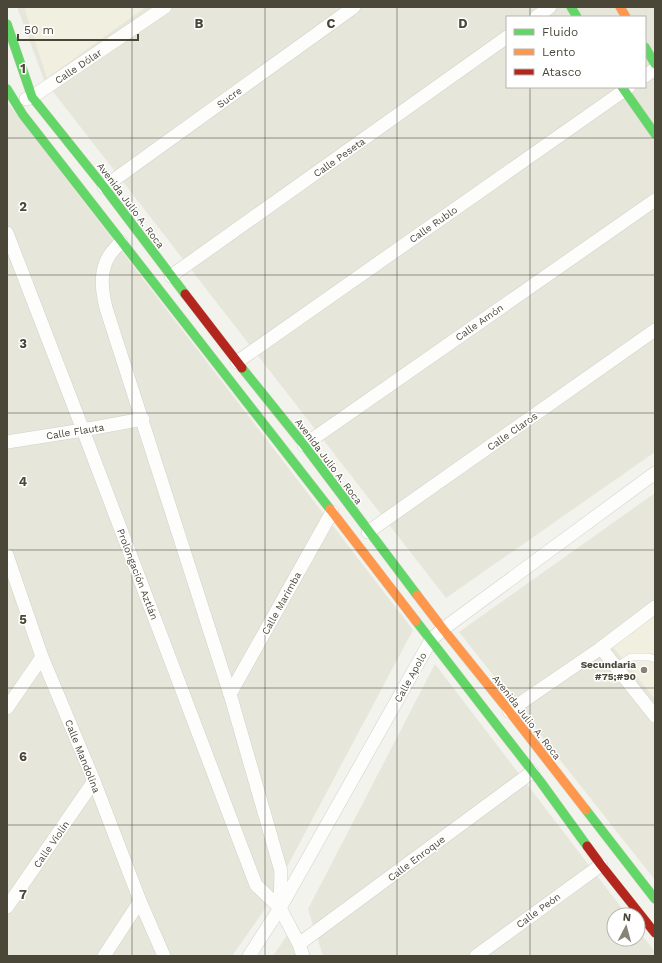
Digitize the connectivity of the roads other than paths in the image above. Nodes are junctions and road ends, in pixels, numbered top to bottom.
1 (165, 7) edge
2 (354, 7) edge
3 (550, 7) edge
4 (571, 7) edge
5 (620, 7) edge
6 (537, 16) edge
7 (576, 16) edge
8 (625, 16) edge
9 (7, 24) edge
10 (506, 38) edge
11 (646, 49) edge
12 (655, 64) edge
13 (655, 69) edge
14 (646, 75) edge
15 (7, 88) edge
16 (625, 88) edge
17 (32, 97) junction
18 (11, 104) edge
19 (655, 134) edge
20 (104, 187) junction
21 (655, 200) edge
22 (7, 233) edge
23 (121, 242) junction
24 (171, 276) junction
25 (655, 330) edge
26 (237, 362) junction
27 (143, 419) junction
28 (83, 430) junction
29 (7, 442) edge
30 (304, 445) junction
31 (655, 473) edge
32 (332, 512) junction
33 (368, 532) junction
34 (7, 555) edge
35 (655, 607) edge
36 (443, 629) junction
37 (431, 640) junction
38 (601, 648) junction
39 (42, 657) junction
40 (655, 659) edge
41 (616, 667) junction
42 (230, 694) junction
43 (7, 708) edge
44 (509, 711) junction
45 (655, 716) edge
46 (532, 772) junction
47 (94, 781) junction
48 (601, 864) junction
49 (655, 899) edge
50 (140, 901) junction
51 (7, 907) edge
52 (280, 908) junction
53 (655, 933) edge
54 (301, 950) edge
55 (104, 956) edge
56 (164, 956) edge
57 (249, 956) edge
58 (476, 956) edge

1 - 17 street, Calle Dólar
2 - 20 street, Sucre
3 - 6 street
4 - 7 street
5 - 8 street
9 - 17 street, Avenida Julio A. Roca
10 - 24 street, Calle Peseta
11 - 12 street
13 - 14 street
15 - 18 street
16 - 19 street
16 - 26 street, Calle Rublo
17 - 18 street, Calle Dólar
17 - 20 street, Avenida Julio A. Roca
18 - 23 street
20 - 24 street, Avenida Julio A. Roca
21 - 30 street, Calle Amón
22 - 28 street, Prolongación Aztlán
23 - 27 street, Prolongación Aztlán
23 - 32 street
24 - 26 street, Avenida Julio A. Roca
25 - 33 street, Calle Claros
26 - 30 street, Avenida Julio A. Roca
27 - 28 street, Calle Flauta
27 - 42 street, Prolongación Aztlán
28 - 29 street, Calle Flauta
28 - 52 street, Prolongación Aztlán
30 - 33 street, Avenida Julio A. Roca
31 - 36 street, Calle Apolo
32 - 37 street
32 - 42 street, Calle Marimba
33 - 36 street, Avenida Julio A. Roca
34 - 39 street, Calle Mandolina
35 - 38 street
36 - 37 street, Calle Apolo
36 - 44 street, Avenida Julio A. Roca
37 - 46 street
37 - 52 street, Calle Apolo
38 - 41 street
38 - 44 street
39 - 43 street
39 - 47 street, Calle Mandolina
40 - 41 lane
41 - 45 street
42 - 52 street, Prolongación Aztlán
44 - 49 street, Avenida Julio A. Roca
46 - 48 street
46 - 54 street, Calle Enroque
47 - 50 street, Calle Mandolina
47 - 51 street, Calle Violín
48 - 53 street
48 - 58 street, Calle Peón
50 - 55 street
50 - 56 street, Calle Mandolina
52 - 54 street, Prolongación Aztlán
52 - 57 street, Calle Apolo

